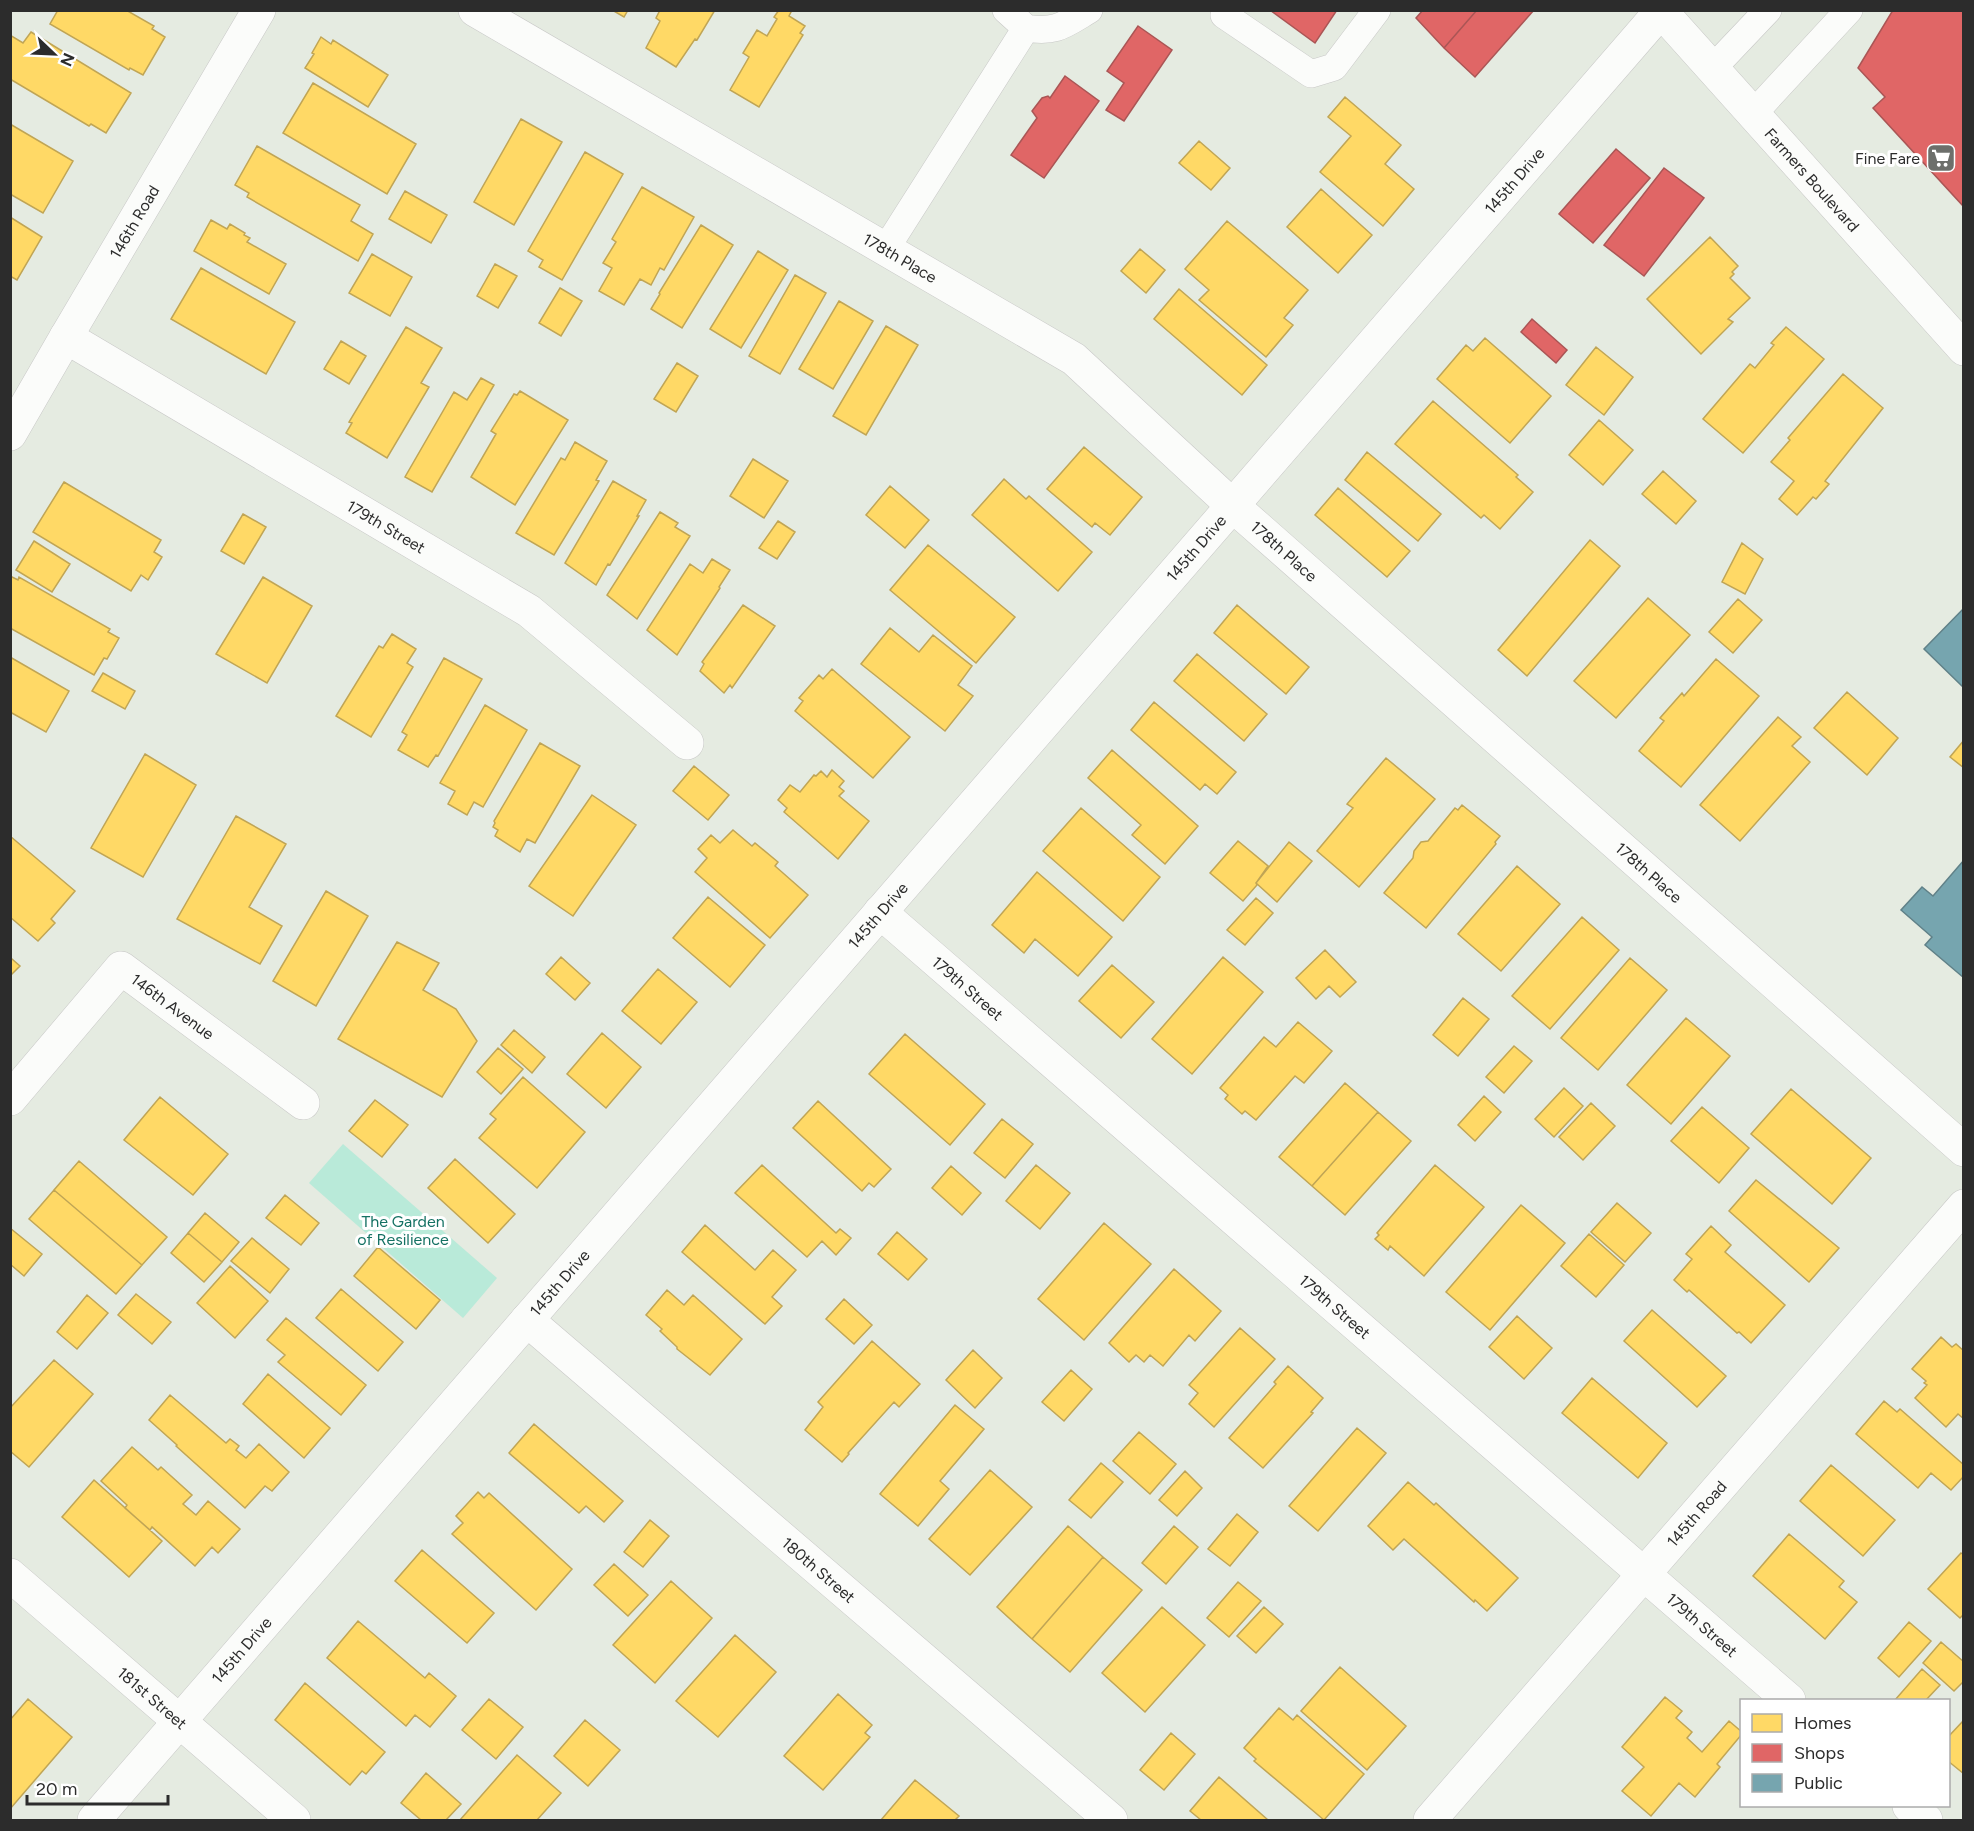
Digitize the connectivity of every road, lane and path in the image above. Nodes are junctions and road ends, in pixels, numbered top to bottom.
1 (259, 10) edge
2 (475, 10) edge
3 (1006, 10) edge
4 (1089, 10) edge
5 (1377, 10) edge
6 (1768, 10) edge
7 (1849, 10) edge
8 (1661, 11) edge
9 (1224, 15) dead end
10 (1026, 28) junction
11 (1712, 69) junction
12 (1753, 114) junction
13 (885, 250) junction
14 (66, 337) junction
15 (1964, 349) edge
16 (10, 434) edge
17 (1233, 506) junction
18 (687, 743) dead end
19 (880, 912) junction
20 (10, 1099) edge
21 (303, 1103) dead end
22 (1964, 1150) edge
23 (1964, 1206) edge
24 (527, 1320) junction
25 (1644, 1573) junction
26 (10, 1575) edge
27 (1787, 1699) edge
28 (179, 1721) junction
29 (1910, 1807) edge
30 (94, 1821) edge
31 (294, 1821) edge
32 (1111, 1821) edge
33 (1430, 1821) edge
34 (1926, 1821) edge

1 - 14 street, 146th Road
2 - 13 street, 178th Place
3 - 10 lane
4 - 10 lane
5 - 9 lane
6 - 11 lane
7 - 12 lane
8 - 11 street, Farmers Boulevard
8 - 17 street, 145th Drive
10 - 13 lane
11 - 12 street, Farmers Boulevard
12 - 15 street, Farmers Boulevard
13 - 17 street, 178th Place
14 - 16 street, 146th Road
14 - 18 street, 179th Street
17 - 19 street, 145th Drive
17 - 22 street, 178th Place
19 - 24 street, 145th Drive
19 - 25 street, 179th Street
20 - 21 street, 146th Avenue
23 - 25 street, 145th Road
24 - 28 street, 145th Drive
24 - 32 street, 180th Street
25 - 27 street, 179th Street
25 - 33 street, 145th Road
26 - 28 street, 181st Street
28 - 30 street, 145th Drive
28 - 31 street, 181st Street
29 - 34 street

